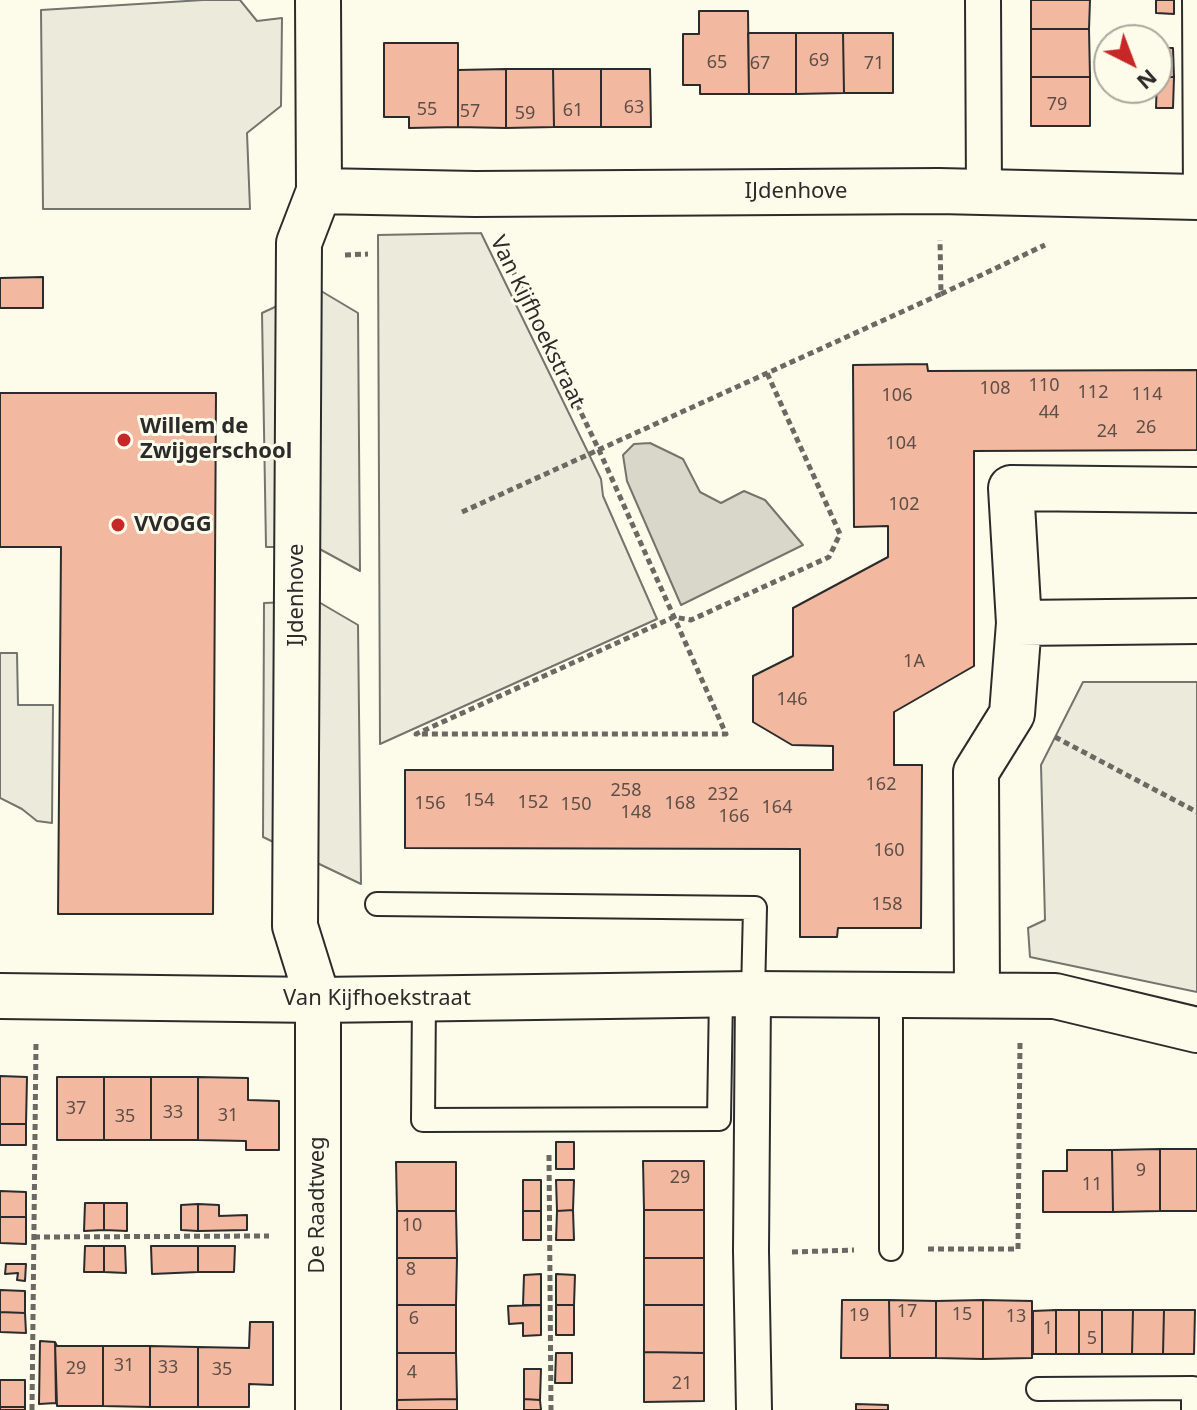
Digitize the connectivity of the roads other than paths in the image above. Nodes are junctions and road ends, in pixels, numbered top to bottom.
1 (318, 0) edge
2 (983, 0) edge
3 (1194, 0) edge
4 (319, 191) junction
5 (984, 192) junction
6 (1196, 197) edge
7 (1197, 490) edge
8 (1197, 621) edge
9 (1019, 623) junction
10 (377, 904) dead end
11 (737, 994) junction
12 (977, 994) junction
13 (891, 995) junction
14 (18, 996) edge
15 (424, 999) junction
16 (318, 1000) junction
17 (1197, 1030) edge
18 (891, 1249) road end
19 (1038, 1389) dead end
20 (318, 1410) edge
21 (754, 1410) edge
22 (1193, 1410) edge

1 - 4 street, IJdenhove
2 - 5 street
3 - 6 lane
4 - 5 street, IJdenhove
4 - 16 street, IJdenhove
5 - 6 street, IJdenhove
7 - 9 street
8 - 9 street
9 - 12 street
10 - 11 lane
11 - 13 street, Van Kijfhoekstraat
11 - 15 street, Van Kijfhoekstraat
11 - 15 lane
11 - 21 street
12 - 13 street, Van Kijfhoekstraat
12 - 17 street, Van Kijfhoekstraat
13 - 18 lane
14 - 16 street, Van Kijfhoekstraat
15 - 16 street, Van Kijfhoekstraat
16 - 20 street, De Raadtweg
19 - 22 lane

